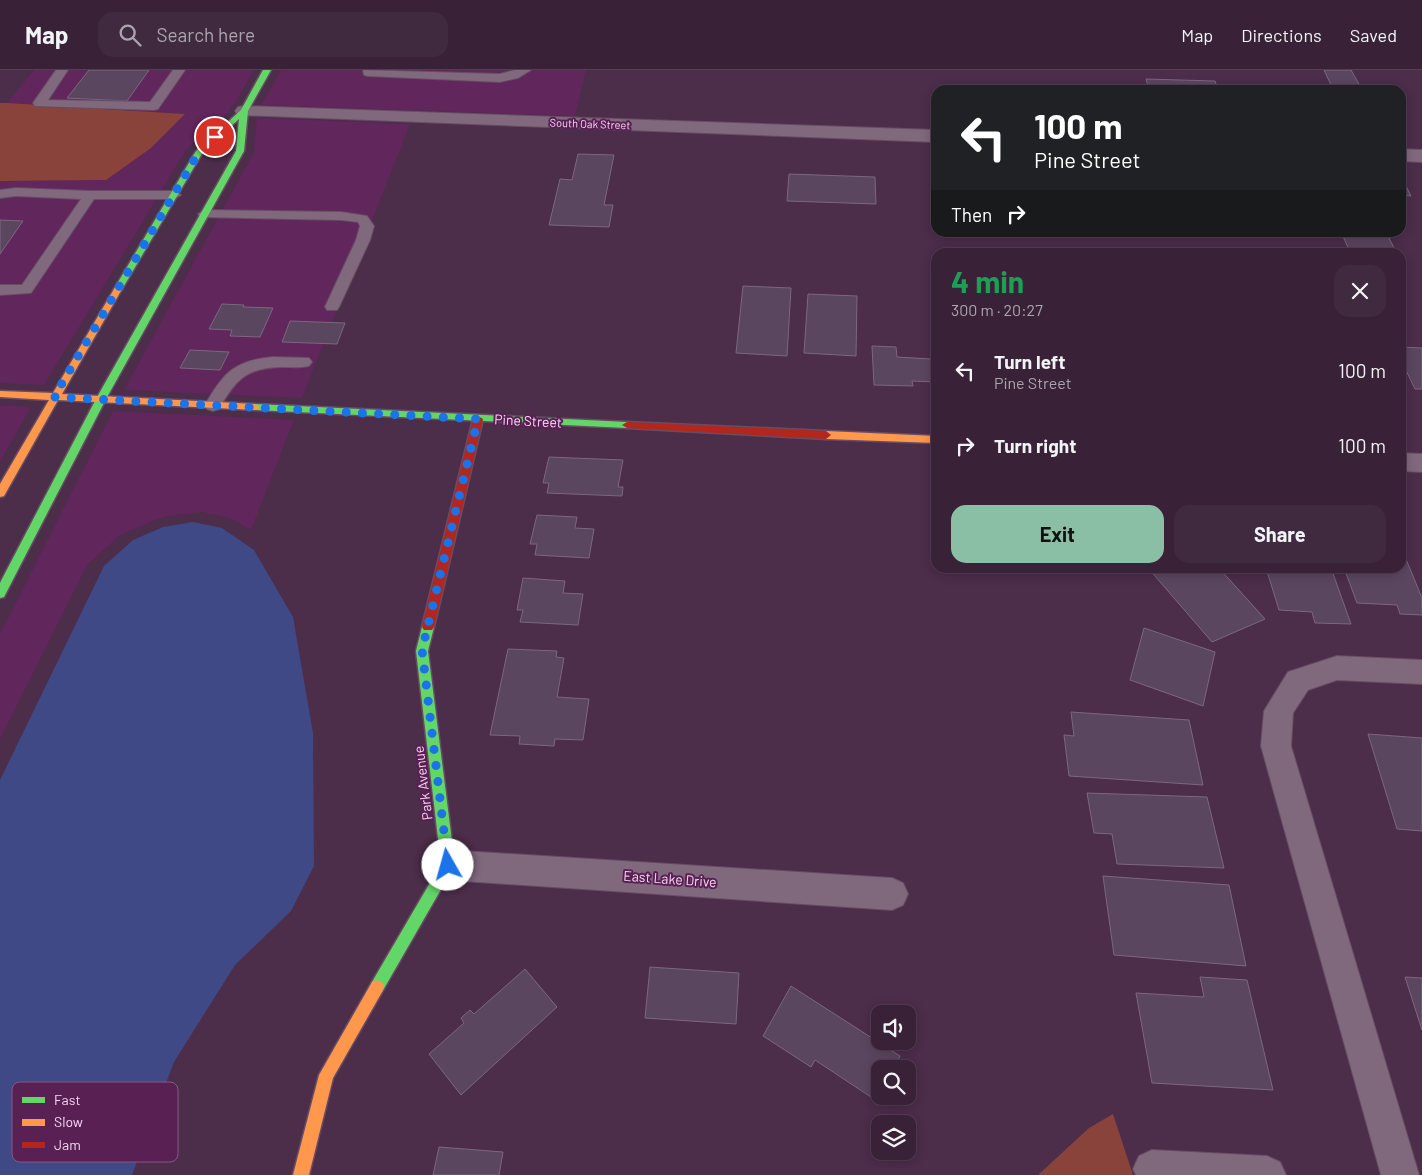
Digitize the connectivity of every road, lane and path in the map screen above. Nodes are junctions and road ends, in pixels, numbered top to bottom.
1 (62, 70) edge
2 (179, 70) edge
3 (268, 70) edge
4 (525, 70) edge
5 (369, 71) edge
6 (244, 111) junction
7 (931, 136) edge
8 (1406, 155) edge
9 (1422, 156) edge
10 (0, 194) edge
11 (90, 195) junction
12 (174, 195) junction
13 (205, 214) junction
14 (0, 290) edge
15 (332, 307) dead end
16 (304, 362) dead end
17 (0, 394) edge
18 (54, 397) junction
19 (101, 400) junction
20 (213, 405) junction
21 (478, 419) junction
22 (931, 440) edge
23 (1406, 462) edge
24 (1422, 463) edge
25 (0, 493) edge
26 (0, 594) edge
27 (1422, 672) edge
28 (448, 865) junction
29 (892, 894) dead end
30 (1152, 1169) dead end
31 (301, 1175) edge
32 (1267, 1175) edge
33 (1400, 1175) edge

1 - 2 lane
3 - 6 street
4 - 5 lane
6 - 7 street, South Oak Street
6 - 12 street
6 - 13 street
8 - 9 street
10 - 11 lane
11 - 12 lane
11 - 14 lane
12 - 18 street
13 - 15 lane
13 - 19 street
16 - 20 lane
17 - 18 street, Pine Street
18 - 19 street, Pine Street
18 - 25 street
19 - 20 street, Pine Street
19 - 26 street
20 - 21 street, Pine Street
21 - 22 street, Pine Street
21 - 28 street, Park Avenue
23 - 24 street
27 - 33 street
28 - 29 street, East Lake Drive
28 - 31 street
30 - 32 street

